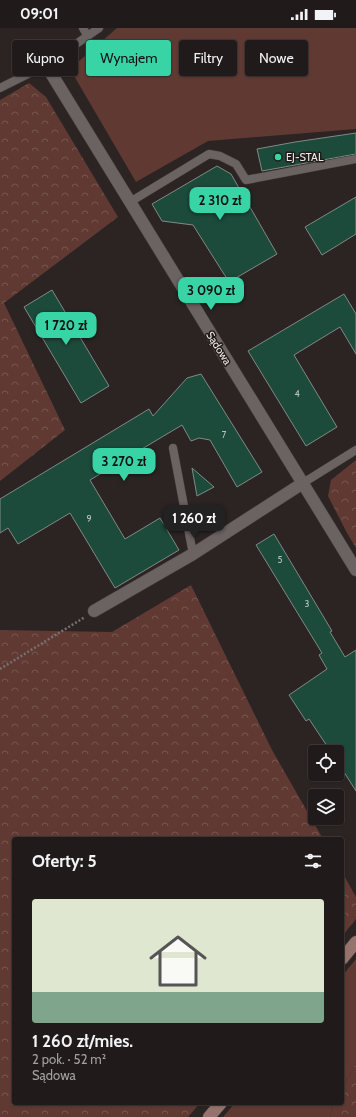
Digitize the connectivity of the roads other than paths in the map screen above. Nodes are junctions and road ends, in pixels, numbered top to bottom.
1 (99, 28) edge
2 (85, 32) edge
3 (76, 40) edge
4 (24, 76) edge
5 (53, 76) edge
6 (0, 88) edge
7 (356, 159) edge
8 (130, 202) junction
9 (173, 448) dead end
10 (356, 450) edge
11 (303, 484) junction
12 (194, 554) junction
13 (356, 570) edge
14 (94, 611) road end
15 (356, 942) edge
16 (344, 957) edge
17 (220, 1105) edge
18 (209, 1117) edge

1 - 2 lane
2 - 3 lane
4 - 6 lane
5 - 8 street, Sądowa
7 - 8 lane
8 - 11 street, Sądowa
9 - 12 lane
10 - 11 lane
11 - 12 street
11 - 13 street, Sądowa
12 - 14 street
15 - 16 main road
17 - 18 main road

